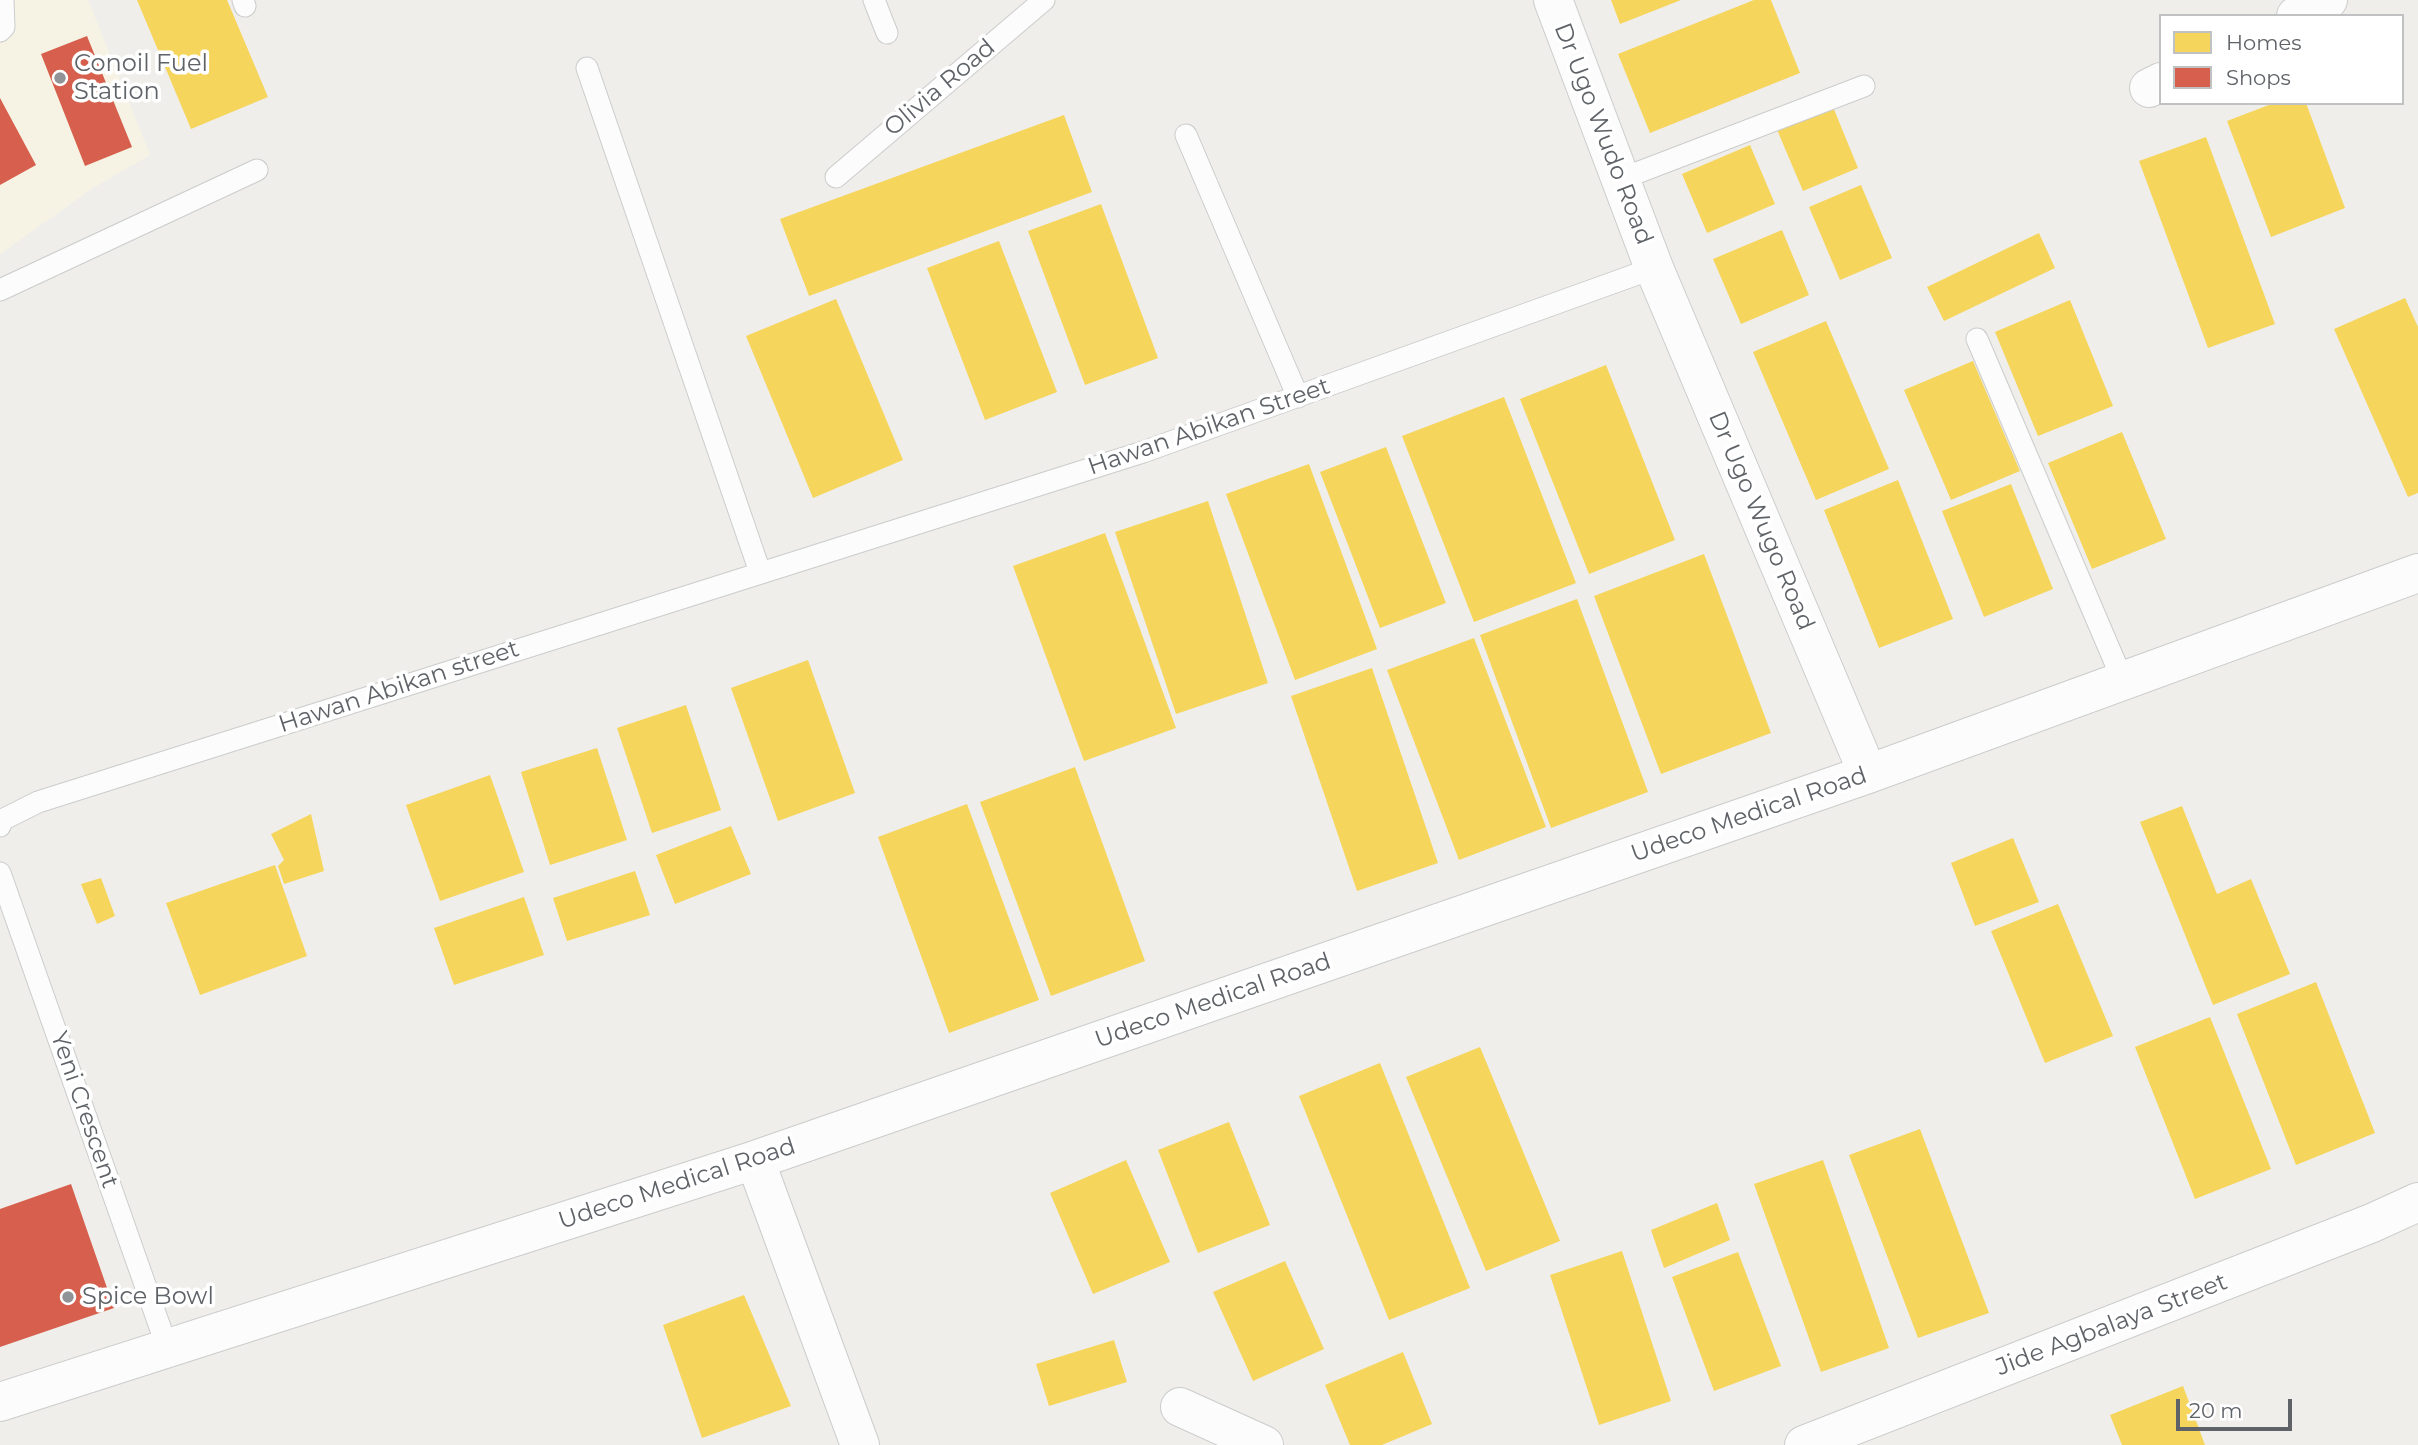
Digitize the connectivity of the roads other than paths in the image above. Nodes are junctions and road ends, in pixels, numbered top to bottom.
1 (4, 0) edge
2 (874, 0) edge
3 (1044, 0) edge
4 (1553, 0) edge
5 (2328, 0) edge
6 (2300, 14) edge
7 (0, 31) edge
8 (887, 33) dead end
9 (587, 68) dead end
10 (1864, 86) dead end
11 (1186, 135) dead end
12 (257, 170) dead end
13 (836, 177) dead end
14 (1620, 180) junction
15 (1654, 268) junction
16 (0, 290) edge
17 (1977, 339) dead end
18 (1298, 397) junction
19 (760, 572) junction
20 (2418, 573) edge
21 (2123, 681) junction
22 (1868, 774) junction
23 (0, 825) edge
24 (0, 873) edge
25 (755, 1160) junction
26 (2418, 1202) edge
27 (167, 1347) junction
28 (0, 1402) edge
29 (1180, 1407) dead end
30 (860, 1445) edge
31 (1264, 1445) edge
32 (1804, 1445) edge

1 - 7 lane
2 - 8 lane
3 - 13 lane, Olivia Road
4 - 14 street, Dr Ugo Wudo Road
5 - 6 street
9 - 19 lane
10 - 14 lane
11 - 18 lane
12 - 16 lane
14 - 15 street, Dr Ugo Wudo Road
15 - 18 lane, Hawan Abikan Street
15 - 22 street, Dr Ugo Wugo Road
17 - 21 lane
18 - 19 lane, Hawan Abikan Street
19 - 23 lane, Hawan Abikan street
20 - 21 street, Udeco Medical Road
21 - 22 street, Udeco Medical Road
22 - 25 street, Udeco Medical Road
24 - 27 lane, Yeni Crescent
25 - 27 street, Udeco Medical Road
25 - 30 street
26 - 32 street, Jide Agbalaya Street
27 - 28 street, Udeco Medical Road
29 - 31 street

